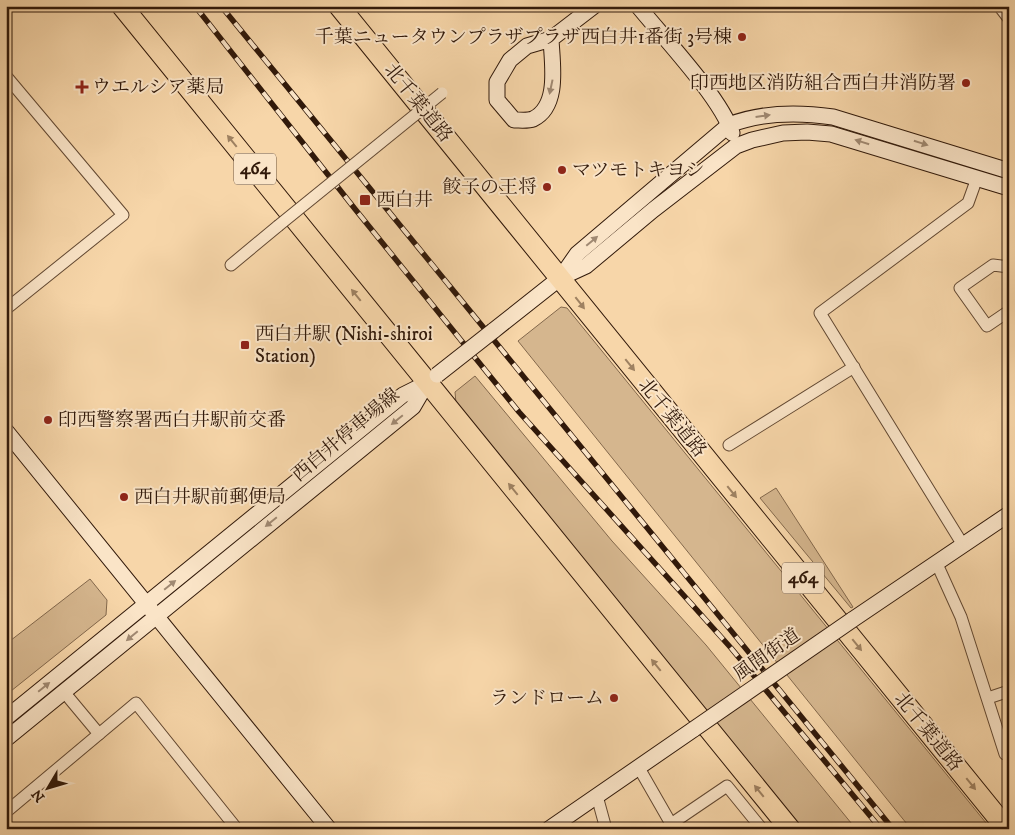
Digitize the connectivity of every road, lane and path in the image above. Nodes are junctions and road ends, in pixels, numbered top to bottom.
1 (122, 6) edge
2 (339, 6) edge
3 (594, 6) edge
4 (638, 6) edge
5 (999, 6) edge
6 (1009, 19) edge
7 (551, 39) junction
8 (6, 76) edge
9 (442, 93) dead end
10 (729, 125) junction
11 (736, 146) junction
12 (1009, 170) edge
13 (977, 178) junction
14 (1009, 188) edge
15 (230, 265) dead end
16 (1009, 266) edge
17 (555, 282) junction
18 (6, 309) edge
19 (1009, 311) edge
20 (854, 367) junction
21 (432, 379) junction
22 (6, 430) edge
23 (729, 445) dead end
24 (1009, 514) edge
25 (963, 545) junction
26 (937, 564) junction
27 (146, 604) junction
28 (156, 616) junction
29 (1009, 691) edge
30 (64, 692) junction
31 (988, 698) junction
32 (6, 718) edge
33 (99, 734) junction
34 (6, 739) edge
35 (1009, 753) edge
36 (639, 768) junction
37 (597, 796) junction
38 (6, 812) edge
39 (673, 826) edge
40 (237, 829) edge
41 (329, 829) edge
42 (549, 829) edge
43 (606, 829) edge
44 (762, 829) edge
45 (790, 829) edge
46 (1007, 829) edge

21 -> 1 highway, 464
2 - 17 highway, 北千葉道路 / 464
3 - 7 street
4 - 10 street
5 - 6 street
7 -> 7 street
8 - 18 street
9 - 15 street, bridge
10 - 11 street
10 -> 12 street
17 -> 10 street
13 -> 11 street
11 - 17 street
13 - 14 street
13 - 20 street
16 - 19 street
17 - 21 street, bridge
17 -> 46 highway, 北千葉道路 / 464
20 - 23 street
20 - 25 street
27 -> 21 street, 西白井停車場線
21 -> 28 street, 西白井停車場線
45 -> 21 highway, 464
22 - 27 street
24 - 25 street, 風間街道
25 - 26 street, 風間街道
26 - 31 street
26 - 36 street, 風間街道, bridge
27 - 28 street
32 -> 27 street, 西白井停車場線
28 -> 30 street, 西白井停車場線
28 - 41 street
29 - 31 street
30 - 33 street
30 - 34 street, 西白井停車場線
31 - 35 street
33 - 38 street
33 - 40 street
36 - 37 street, 風間街道
36 - 39 street
37 - 42 street, 風間街道
37 - 43 street
39 - 44 street

